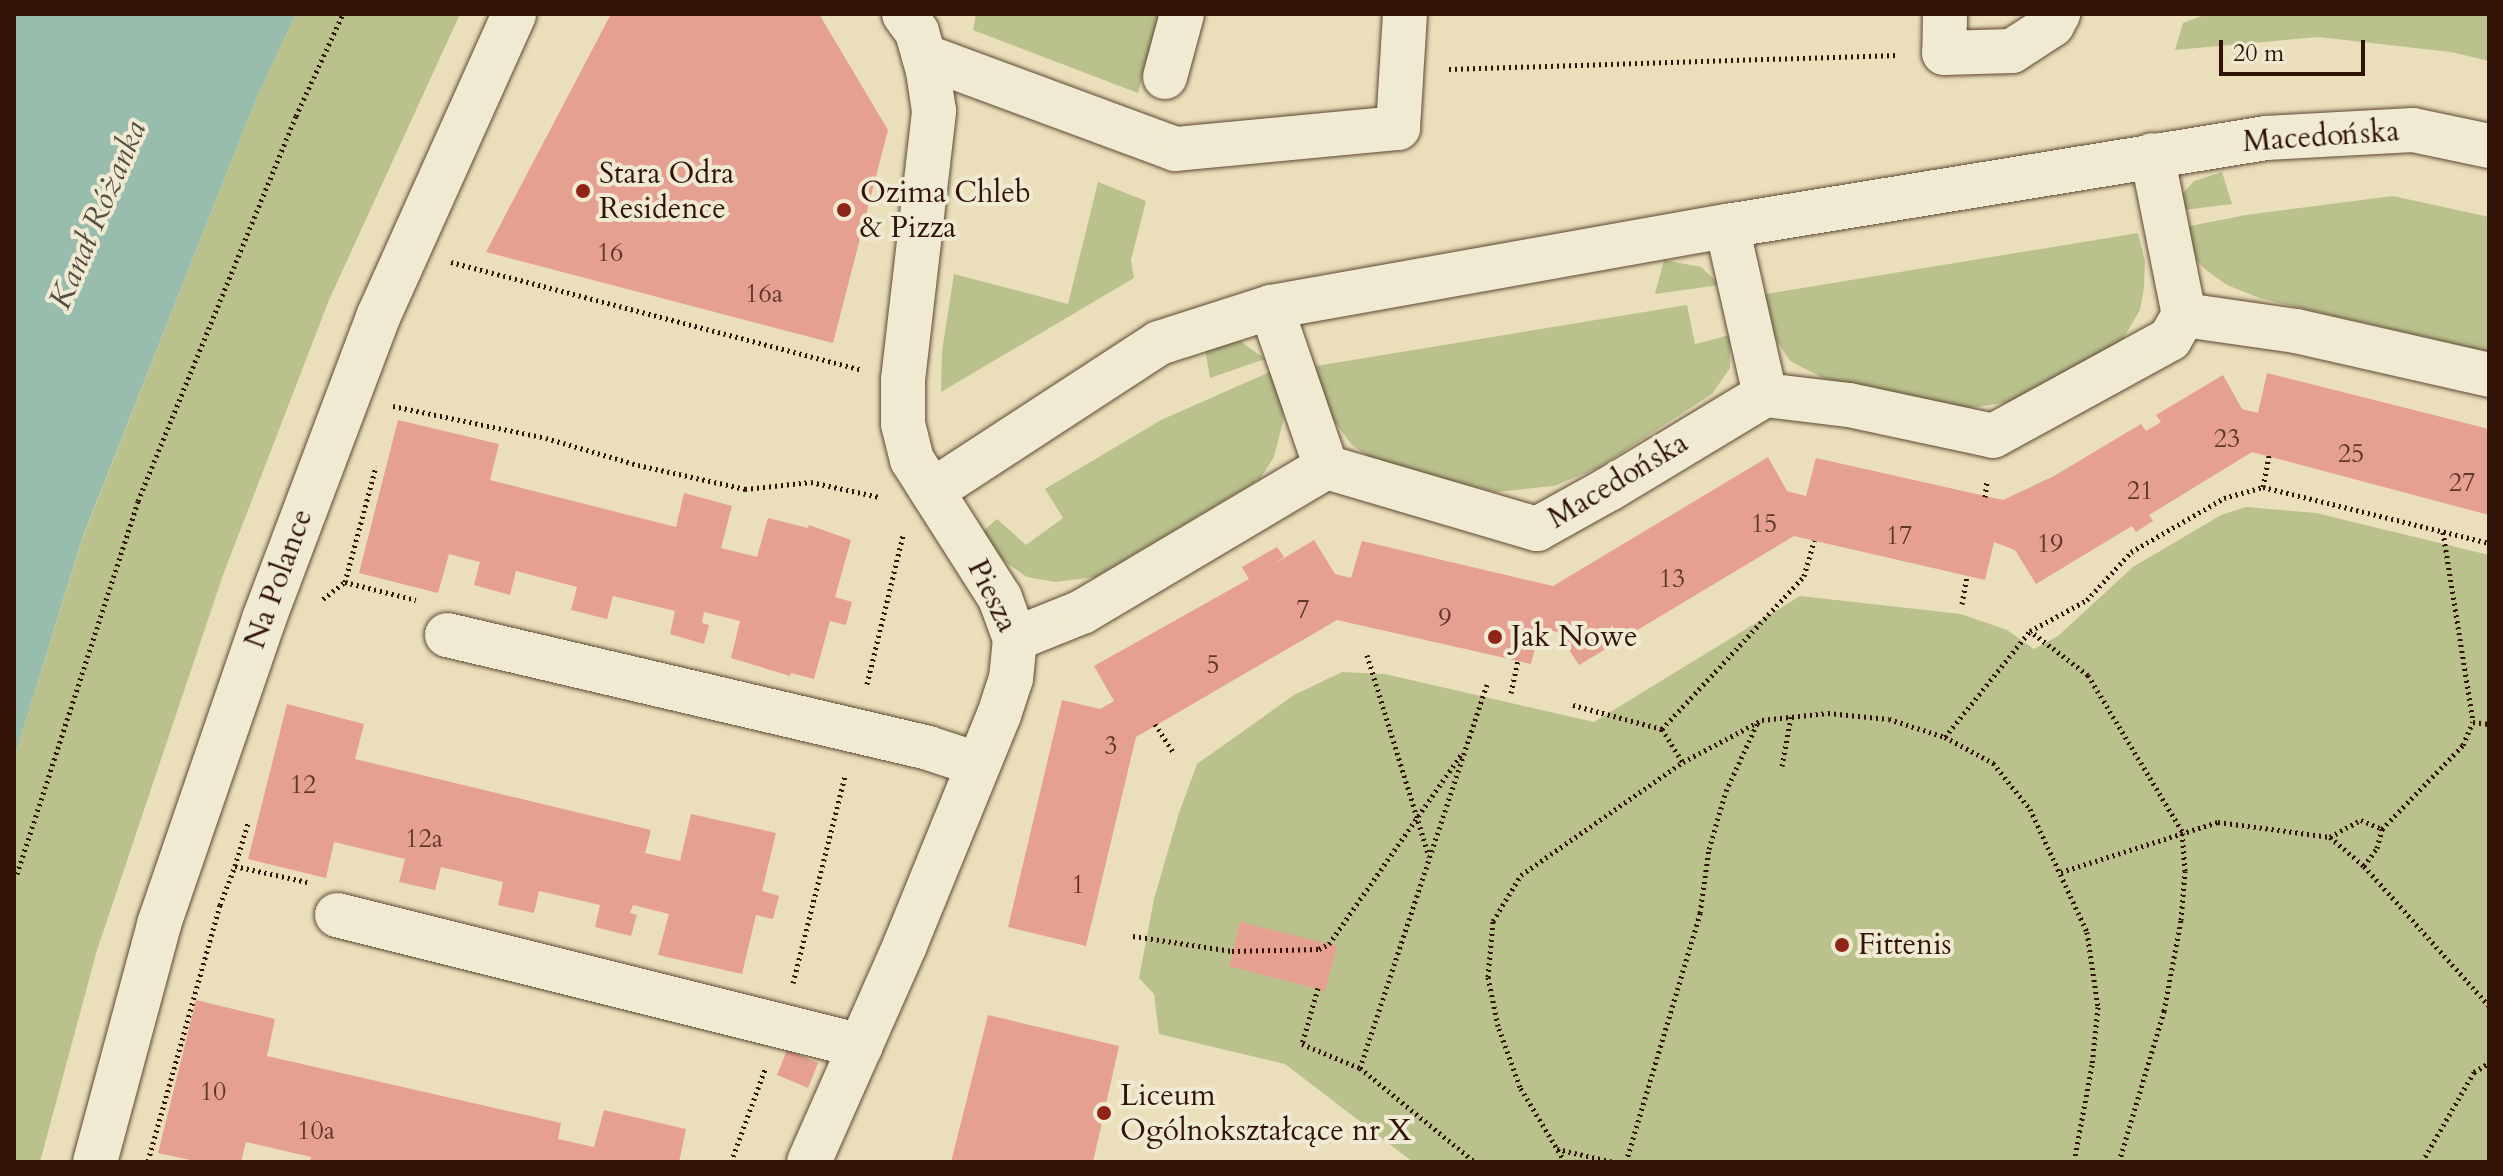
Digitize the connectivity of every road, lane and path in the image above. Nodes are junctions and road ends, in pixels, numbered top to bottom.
1 (343, 14) edge
2 (514, 14) edge
3 (904, 14) edge
4 (1182, 14) edge
5 (1405, 14) edge
6 (2058, 14) edge
7 (1944, 34) edge
8 (924, 56) junction
9 (1439, 69) dead end
10 (1165, 77) dead end
11 (2489, 146) edge
12 (2152, 155) junction
13 (1727, 226) junction
14 (450, 262) dead end
15 (1271, 307) junction
16 (2184, 315) junction
17 (2489, 375) edge
18 (903, 380) junction
19 (1765, 395) junction
20 (405, 407) dead end
21 (2269, 456) dead end
22 (1326, 467) junction
23 (2263, 487) junction
24 (922, 497) junction
25 (2443, 532) junction
26 (1814, 540) dead end
27 (2489, 543) edge
28 (1967, 575) dead end
29 (356, 585) dead end
30 (382, 591) dead end
31 (1962, 604) dead end
32 (2030, 631) junction
33 (447, 635) dead end
34 (1015, 639) junction
35 (1367, 655) dead end
36 (1518, 661) dead end
37 (1487, 685) dead end
38 (1511, 693) dead end
39 (1573, 705) dead end
40 (1791, 717) junction
41 (2473, 722) junction
42 (1757, 723) junction
43 (1155, 724) dead end
44 (2489, 724) edge
45 (1662, 729) junction
46 (856, 731) junction
47 (1945, 737) junction
48 (1465, 748) junction
49 (1174, 753) dead end
50 (1683, 762) junction
51 (977, 764) junction
52 (1782, 766) dead end
53 (1417, 815) junction
54 (2382, 829) junction
55 (2182, 831) junction
56 (2330, 837) junction
57 (1429, 857) junction
58 (2364, 866) junction
59 (2061, 872) junction
60 (267, 873) dead end
61 (17, 874) dead end
62 (337, 915) dead end
63 (1133, 936) dead end
64 (1318, 988) dead end
65 (2489, 1006) edge
66 (782, 1028) junction
67 (861, 1046) junction
68 (2489, 1063) edge
69 (1360, 1068) junction
70 (1556, 1149) junction
71 (95, 1162) edge
72 (149, 1162) edge
73 (731, 1162) edge
74 (809, 1162) edge
75 (1475, 1162) edge
76 (1565, 1162) edge
77 (1614, 1162) edge
78 (1626, 1162) edge
79 (2074, 1162) edge
80 (2119, 1162) edge
81 (2422, 1162) edge

1 - 61 path
2 - 71 street, Na Polance
3 - 8 street, Piesza
4 - 10 street
5 - 8 street
6 - 7 street
7 - 9 path
8 - 18 street, Piesza
11 - 12 street, Macedońska
12 - 13 street, Macedońska
12 - 16 street
13 - 15 street, Macedońska
13 - 19 street
14 - 18 path
15 - 22 street
15 - 24 street, Macedońska
16 - 17 street
16 - 19 street
18 - 24 street, Piesza
19 - 22 street, Macedońska
20 - 24 path
21 - 23 path
22 - 34 street
23 - 25 path
23 - 32 path
24 - 34 street, Piesza
24 - 46 path
25 - 27 path
25 - 41 path
26 - 45 path
28 - 31 path
29 - 30 path
32 - 47 path
32 - 55 path
33 - 46 street
34 - 51 street, Piesza
35 - 53 path
36 - 38 path
37 - 48 path
39 - 45 path
40 - 42 path
40 - 47 path
40 - 52 path
41 - 44 path
41 - 54 path
42 - 50 path
42 - 78 path
43 - 49 path
45 - 50 path
46 - 51 street
46 - 66 path
47 - 59 path
48 - 53 path
48 - 57 path
50 - 70 path
51 - 67 street, Piesza
53 - 57 path
53 - 63 path
54 - 56 path
54 - 58 path
55 - 56 path
55 - 59 path
55 - 80 path
56 - 58 path
57 - 69 path
58 - 65 path
59 - 79 path
60 - 72 path
62 - 66 street
64 - 69 path
66 - 67 street
66 - 73 path
67 - 74 street, Piesza
68 - 81 path
69 - 75 path
70 - 76 path
70 - 77 path

